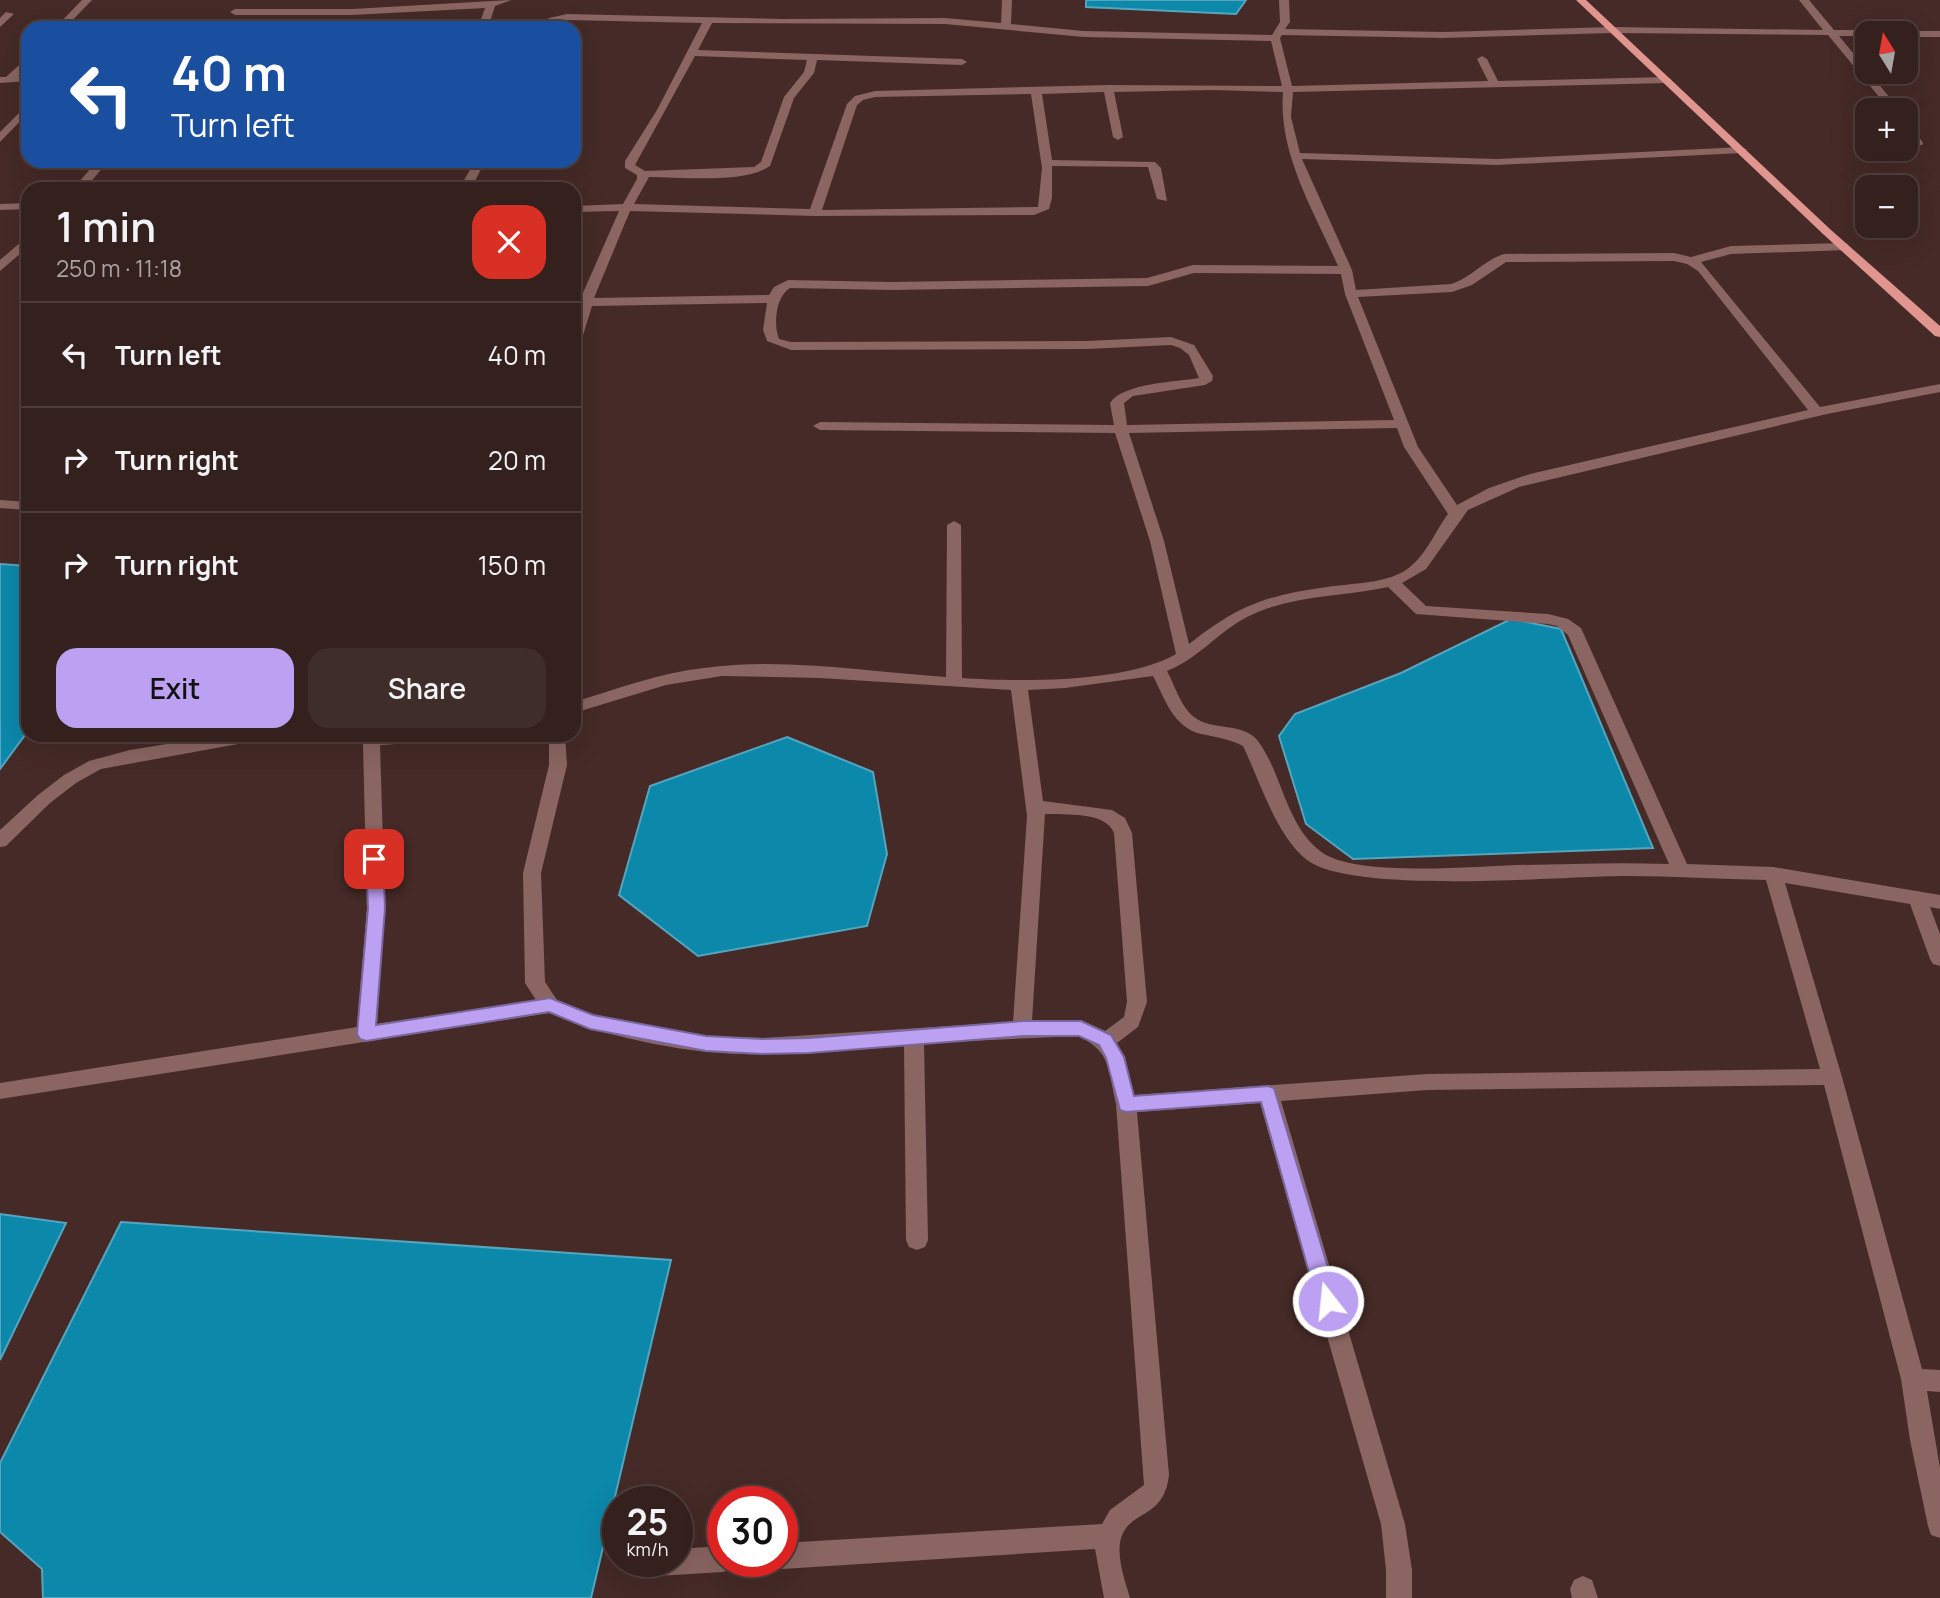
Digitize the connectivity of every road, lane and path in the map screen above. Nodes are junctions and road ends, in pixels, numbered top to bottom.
1 (87, 0) edge
2 (239, 0) edge
3 (419, 0) edge
4 (506, 0) edge
5 (1007, 0) edge
6 (1284, 0) edge
7 (1581, 0) edge
8 (1804, 0) edge
9 (491, 4) junction
10 (411, 9) junction
11 (9, 14) dead end
12 (67, 21) edge
13 (485, 21) edge
14 (551, 21) edge
15 (708, 21) junction
16 (0, 24) edge
17 (1006, 25) junction
18 (1612, 30) junction
19 (1829, 33) junction
20 (1855, 33) edge
21 (1918, 34) edge
22 (1940, 34) edge
23 (1278, 35) junction
24 (694, 53) junction
25 (812, 58) junction
26 (1482, 59) dead end
27 (962, 62) dead end
28 (21, 66) edge
29 (5, 79) edge
30 (1667, 80) junction
31 (1496, 85) junction
32 (1108, 89) junction
33 (1288, 89) junction
34 (1036, 90) junction
35 (1886, 98) edge
36 (21, 115) edge
37 (1118, 137) dead end
38 (0, 139) edge
39 (1742, 150) junction
40 (1295, 156) junction
41 (1046, 163) junction
42 (97, 168) edge
43 (643, 174) junction
44 (85, 182) edge
45 (1163, 199) dead end
46 (21, 206) edge
47 (0, 207) edge
48 (627, 207) junction
49 (581, 209) edge
50 (815, 213) junction
51 (21, 247) edge
52 (1844, 247) junction
53 (1691, 261) junction
54 (0, 267) edge
55 (1346, 270) junction
56 (1351, 294) junction
57 (775, 299) junction
58 (585, 302) junction
59 (581, 318) edge
60 (1940, 332) edge
61 (1940, 388) edge
62 (1817, 412) junction
63 (1404, 424) junction
64 (820, 425) dead end
65 (1121, 429) junction
66 (0, 504) edge
67 (21, 506) edge
68 (1454, 512) junction
69 (954, 524) dead end
70 (1392, 582) junction
71 (1184, 656) junction
72 (1158, 670) junction
73 (954, 683) junction
74 (1019, 687) junction
75 (581, 706) edge
76 (205, 742) edge
77 (371, 742) edge
78 (557, 742) edge
79 (1035, 807) junction
80 (0, 841) edge
81 (1681, 871) junction
82 (1773, 874) junction
83 (1917, 898) junction
84 (1940, 902) edge
85 (1940, 959) edge
86 (550, 1005) junction
87 (1023, 1028) junction
88 (366, 1034) junction
89 (914, 1037) junction
90 (1105, 1040) junction
91 (1832, 1077) junction
92 (0, 1091) edge
93 (1268, 1093) junction
94 (1126, 1104) junction
95 (917, 1240) dead end
96 (1913, 1379) junction
97 (1940, 1381) edge
98 (1940, 1526) edge
99 (1107, 1536) junction
100 (798, 1555) edge
101 (1117, 1598) edge
102 (1399, 1598) edge

1 - 12 street
2 - 10 street
3 - 10 street
4 - 9 street
5 - 17 street
6 - 23 street
7 - 18 main road
8 - 19 street
9 - 10 street
9 - 13 street
11 - 16 street
14 - 15 street
15 - 17 street
15 - 24 street
17 - 23 street
18 - 19 street
18 - 23 street
18 - 30 main road
19 - 20 street
19 - 35 street
21 - 22 street
23 - 33 street
24 - 25 street
24 - 43 street
25 - 27 street
25 - 43 street
26 - 31 street
28 - 29 street
30 - 31 street
30 - 39 main road
31 - 33 street
32 - 33 street
32 - 34 street
32 - 37 street
33 - 40 street
34 - 41 street
34 - 50 street
36 - 38 street
39 - 40 street
39 - 52 main road
40 - 55 street
41 - 45 street
41 - 50 street
42 - 44 street
43 - 48 street
46 - 47 street
48 - 49 street
48 - 50 street
48 - 58 street
51 - 54 street
52 - 53 street
52 - 60 main road
53 - 56 street
53 - 62 street
55 - 56 street
55 - 57 street
56 - 63 street
57 - 58 street
57 - 65 street
58 - 59 street
61 - 62 street
62 - 68 street
63 - 65 street
63 - 68 street
64 - 65 street
65 - 71 street
66 - 67 street
68 - 70 street
69 - 73 street
70 - 71 street
70 - 81 street
71 - 72 street
72 - 74 street
72 - 81 street
73 - 74 street
73 - 75 street
74 - 79 street
76 - 80 street
77 - 88 street
78 - 86 street
79 - 87 street
79 - 90 street
81 - 82 street
82 - 83 street
82 - 91 street
83 - 84 street
83 - 85 street
86 - 88 street
86 - 89 street
87 - 89 street
87 - 90 street
88 - 92 street
89 - 95 street
90 - 94 street
91 - 93 street
91 - 96 street
93 - 94 street
93 - 102 street
94 - 99 street
96 - 97 street
96 - 98 street
99 - 100 street
99 - 101 street

